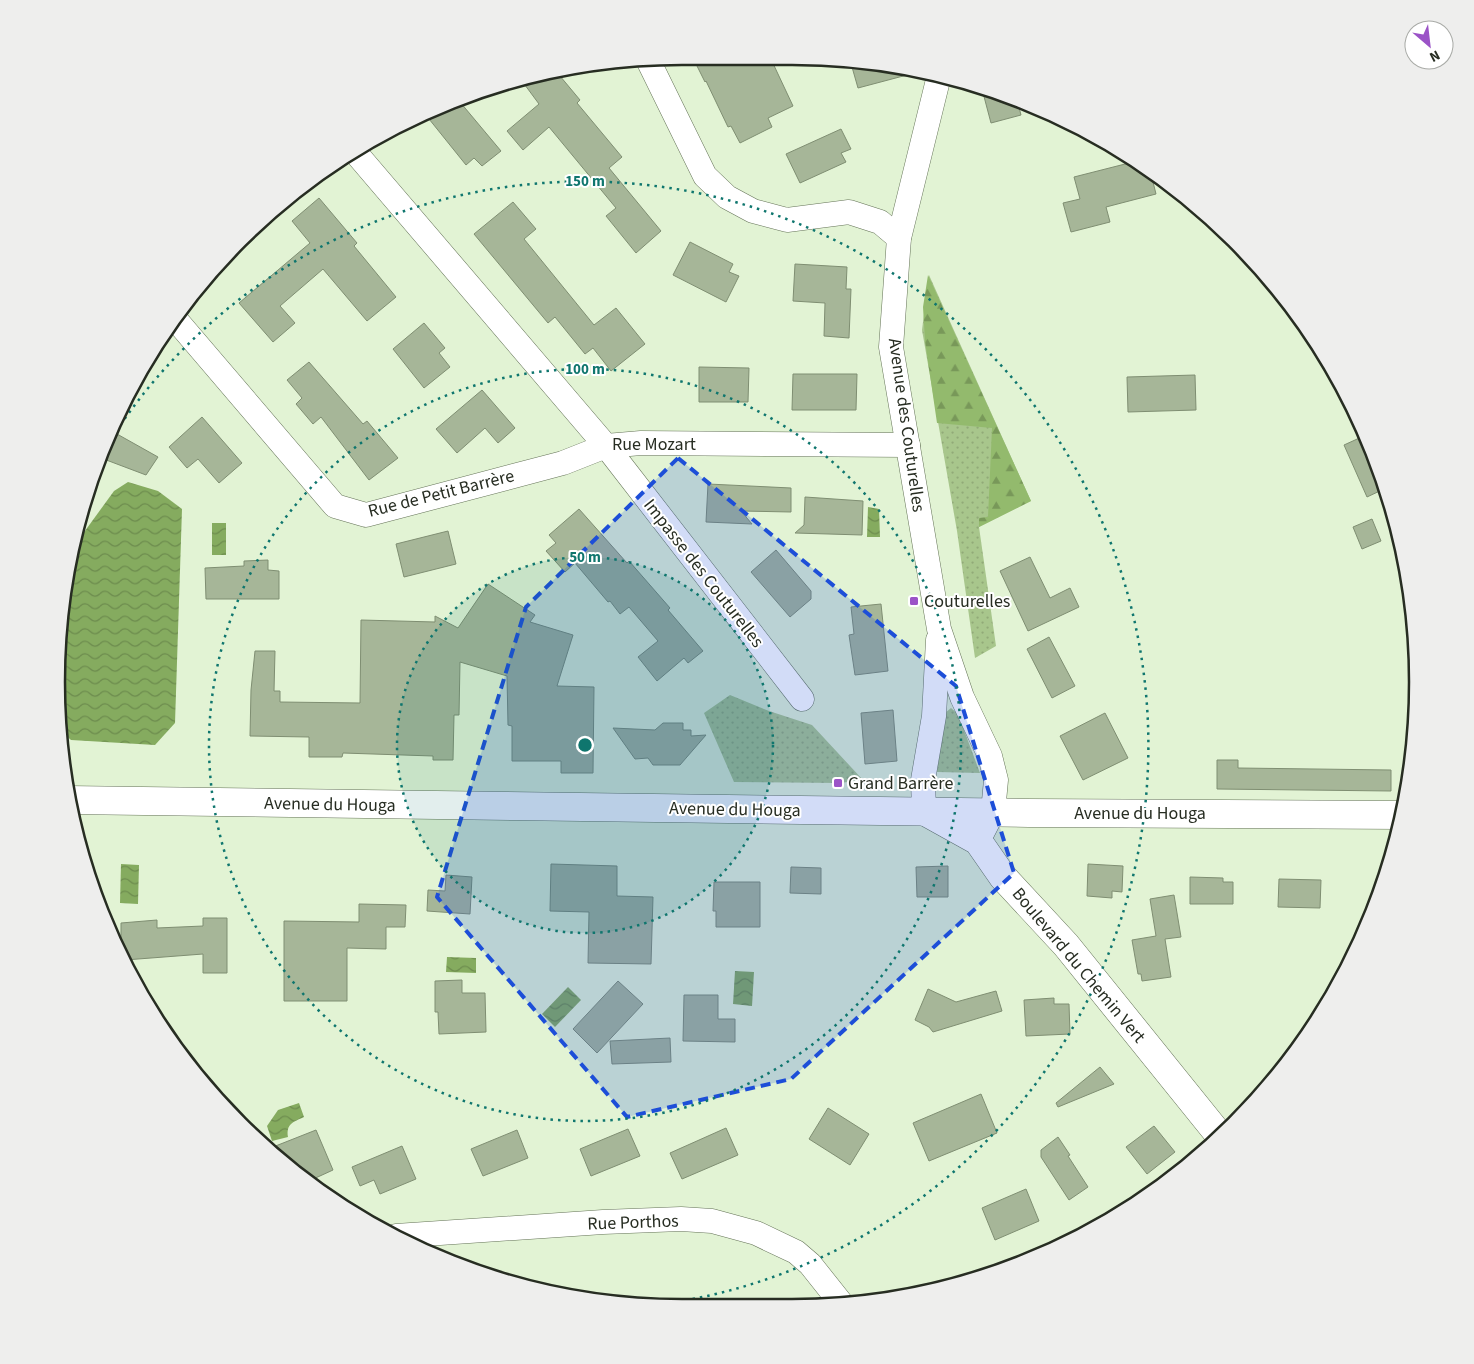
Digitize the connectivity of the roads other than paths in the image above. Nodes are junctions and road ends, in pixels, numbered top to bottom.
1 (651, 66) edge
2 (937, 83) edge
3 (359, 157) edge
4 (899, 238) junction
5 (180, 324) edge
6 (908, 445) junction
7 (606, 446) junction
8 (939, 629) junction
9 (802, 699) dead end
10 (77, 800) edge
11 (924, 811) junction
12 (993, 812) junction
13 (1394, 815) edge
14 (978, 841) junction
15 (1215, 1130) edge
16 (409, 1235) edge
17 (837, 1298) edge

1 - 4 street
2 - 4 street, Avenue des Couturelles
3 - 7 street, Rue Mozart
4 - 6 street, Avenue des Couturelles
5 - 7 street, Rue de Petit Barrère
6 - 7 street, Rue Mozart
6 - 8 street, Avenue des Couturelles
7 - 9 street, Impasse des Couturelles
8 - 11 street, Avenue des Couturelles
8 - 12 street, Avenue des Couturelles
10 - 11 main road, Avenue du Houga
11 - 12 main road, Avenue du Houga
11 - 14 main road, Boulevard du Chemin Vert
12 - 13 main road, Avenue du Houga
12 - 14 street, Avenue des Couturelles
14 - 15 main road, Boulevard du Chemin Vert
16 - 17 street, Rue Porthos

